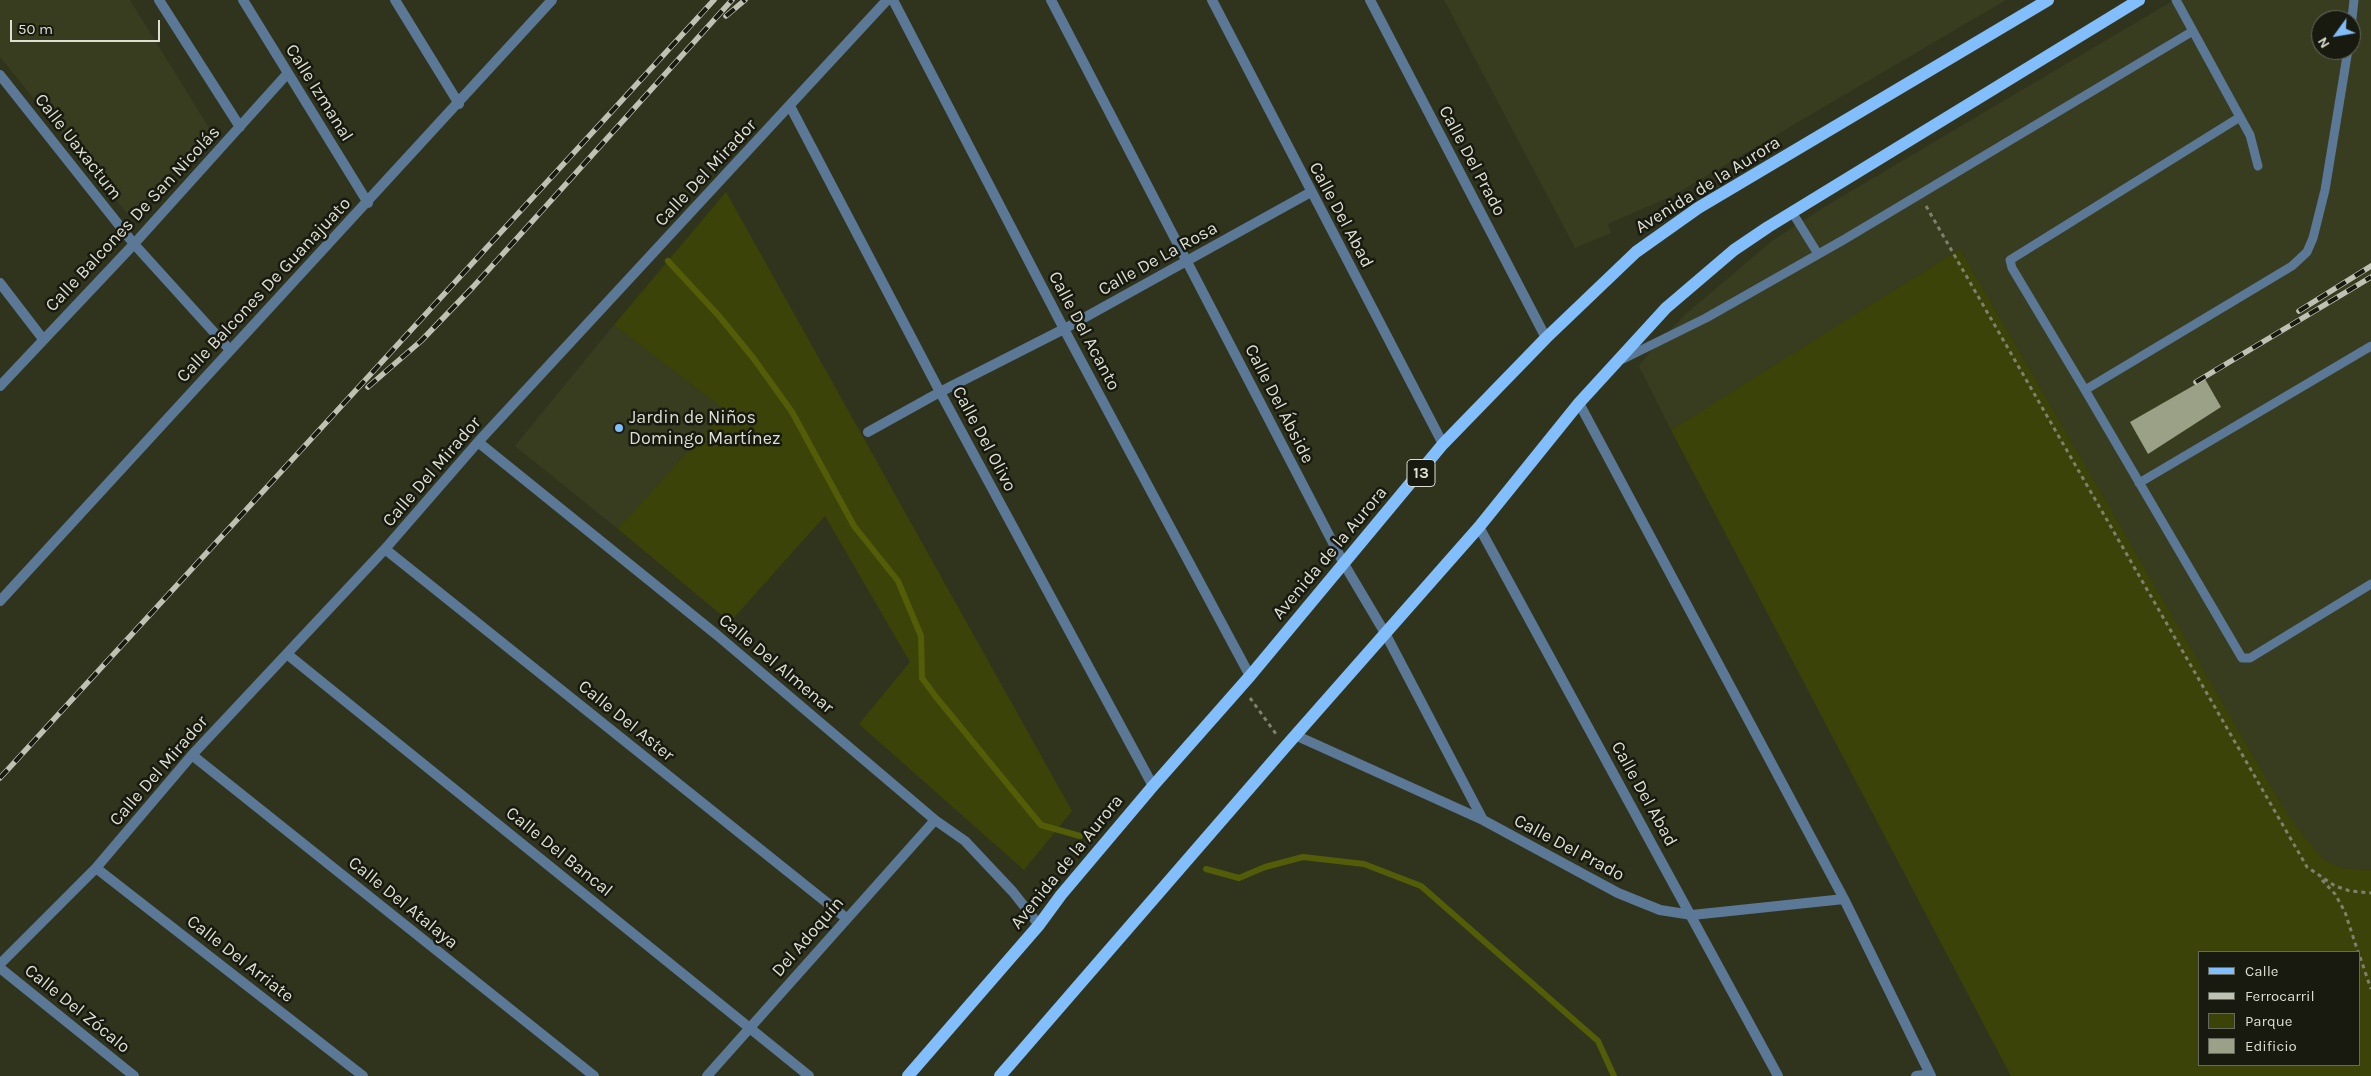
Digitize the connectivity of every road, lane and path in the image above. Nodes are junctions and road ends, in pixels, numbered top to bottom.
1 (159, 0) edge
2 (243, 0) edge
3 (395, 0) edge
4 (887, 0) edge
5 (893, 0) edge
6 (1051, 0) edge
7 (1212, 0) edge
8 (1370, 0) edge
9 (2048, 0) edge
10 (2139, 0) edge
11 (2176, 0) edge
12 (548, 2) edge
13 (2193, 31) junction
14 (2346, 60) edge
15 (288, 73) junction
16 (0, 75) edge
17 (459, 104) junction
18 (790, 106) junction
19 (2240, 117) junction
20 (240, 127) junction
21 (2258, 166) dead end
22 (1311, 192) junction
23 (1919, 194) junction
24 (368, 203) junction
25 (1792, 212) junction
26 (134, 244) junction
27 (1818, 254) junction
28 (1187, 261) junction
29 (0, 283) edge
30 (1064, 329) junction
31 (1546, 338) junction
32 (43, 339) junction
33 (2371, 346) edge
34 (230, 350) junction
35 (1614, 364) junction
36 (0, 386) edge
37 (2085, 390) junction
38 (940, 392) junction
39 (1579, 403) junction
40 (868, 432) dead end
41 (478, 442) junction
42 (1443, 444) junction
43 (2139, 482) junction
44 (1479, 528) junction
45 (385, 549) junction
46 (1344, 564) junction
47 (2371, 584) edge
48 (0, 601) edge
49 (1385, 633) junction
50 (287, 654) junction
51 (1250, 676) junction
52 (1241, 686) junction
53 (1295, 735) junction
54 (1286, 746) junction
55 (192, 755) junction
56 (1152, 786) junction
57 (935, 820) junction
58 (1483, 820) junction
59 (96, 868) junction
60 (2320, 878) junction
61 (2371, 893) edge
62 (1844, 899) junction
63 (1692, 915) junction
64 (846, 918) junction
65 (1039, 925) junction
66 (2358, 951) edge
67 (2361, 960) edge
68 (0, 964) edge
69 (0, 968) edge
70 (2371, 989) edge
71 (751, 1027) junction
72 (1931, 1075) edge
73 (134, 1076) edge
74 (363, 1076) edge
75 (594, 1076) edge
76 (707, 1076) edge
77 (809, 1076) edge
78 (908, 1076) edge
79 (1000, 1076) edge
80 (1778, 1076) edge
81 (1916, 1076) edge

1 - 20 street
2 - 15 street, Calle Izmanal
3 - 17 street
4 - 18 street, Calle Del Mirador
5 - 30 street, Calle Del Acanto
6 - 28 street, Calle Del Ábside
7 - 22 street, Calle Del Abad
8 - 31 street, Calle Del Prado
9 - 31 main road, Avenida de la Aurora / 13
10 - 25 main road
11 - 13 lane
12 - 17 street, Calle Balcones De Guanajuato
13 - 19 lane
13 - 23 lane
14 - 37 lane
15 - 20 street, Calle Balcones De San Nicolás
15 - 24 street, Calle Izmanal
16 - 26 street, Calle Uaxactum
17 - 24 street, Calle Balcones De Guanajuato
18 - 38 street, Calle Del Olivo
18 - 41 street, Calle Del Mirador
19 - 21 lane
19 - 37 lane
20 - 26 street, Calle Balcones De San Nicolás
22 - 28 street, Calle De La Rosa
22 - 42 street, Calle Del Abad
23 - 27 lane
23 - 60 path
24 - 34 street, Calle Balcones De Guanajuato
25 - 27 lane
25 - 35 main road
26 - 32 street, Calle Balcones De San Nicolás
26 - 34 street, Calle Uaxactum
27 - 35 lane
28 - 30 street, Calle De La Rosa
28 - 46 street, Calle Del Ábside
29 - 32 street
30 - 38 street, Calle De La Rosa
30 - 51 street, Calle Del Acanto
31 - 42 main road, Avenida de la Aurora / 13
32 - 36 street, Calle Balcones De San Nicolás
33 - 43 lane
34 - 48 street, Calle Balcones De Guanajuato
35 - 39 main road
37 - 43 lane
38 - 40 street, Calle De La Rosa
38 - 56 street, Calle Del Olivo
39 - 44 main road
39 - 62 street
41 - 45 street, Calle Del Mirador
41 - 57 street, Calle Del Almenar
42 - 46 main road, Avenida de la Aurora / 13
43 - 47 lane
44 - 49 main road
44 - 63 street, Calle Del Abad
45 - 50 street, Calle Del Mirador
45 - 64 street, Calle Del Aster
46 - 49 street, Calle Del Ábside
46 - 51 main road, Avenida de la Aurora / 13
49 - 53 main road
49 - 58 street, Calle Del Ábside
50 - 55 street, Calle Del Mirador
50 - 71 street, Calle Del Bancal
51 - 52 main road, Avenida de la Aurora / 13
52 - 54 path
52 - 56 main road, Avenida de la Aurora / 13
53 - 54 main road
53 - 58 street, Calle Del Prado
54 - 79 main road
55 - 59 street, Calle Del Mirador
55 - 75 street, Calle Del Atalaya
56 - 65 main road, Avenida de la Aurora / 13
57 - 64 street, Del Adoquín
57 - 65 street, Calle Del Almenar
58 - 63 street, Calle Del Prado
59 - 68 street, Calle Del Mirador
59 - 74 street, Calle Del Arriate
60 - 61 path
60 - 66 path
62 - 63 street, Calle Del Prado
62 - 72 street
63 - 80 street, Calle Del Abad
64 - 71 street, Del Adoquín
65 - 78 main road, Avenida de la Aurora / 13
67 - 70 path
69 - 73 street, Calle Del Zócalo
71 - 76 street, Del Adoquín
71 - 77 street, Calle Del Bancal
72 - 81 street

